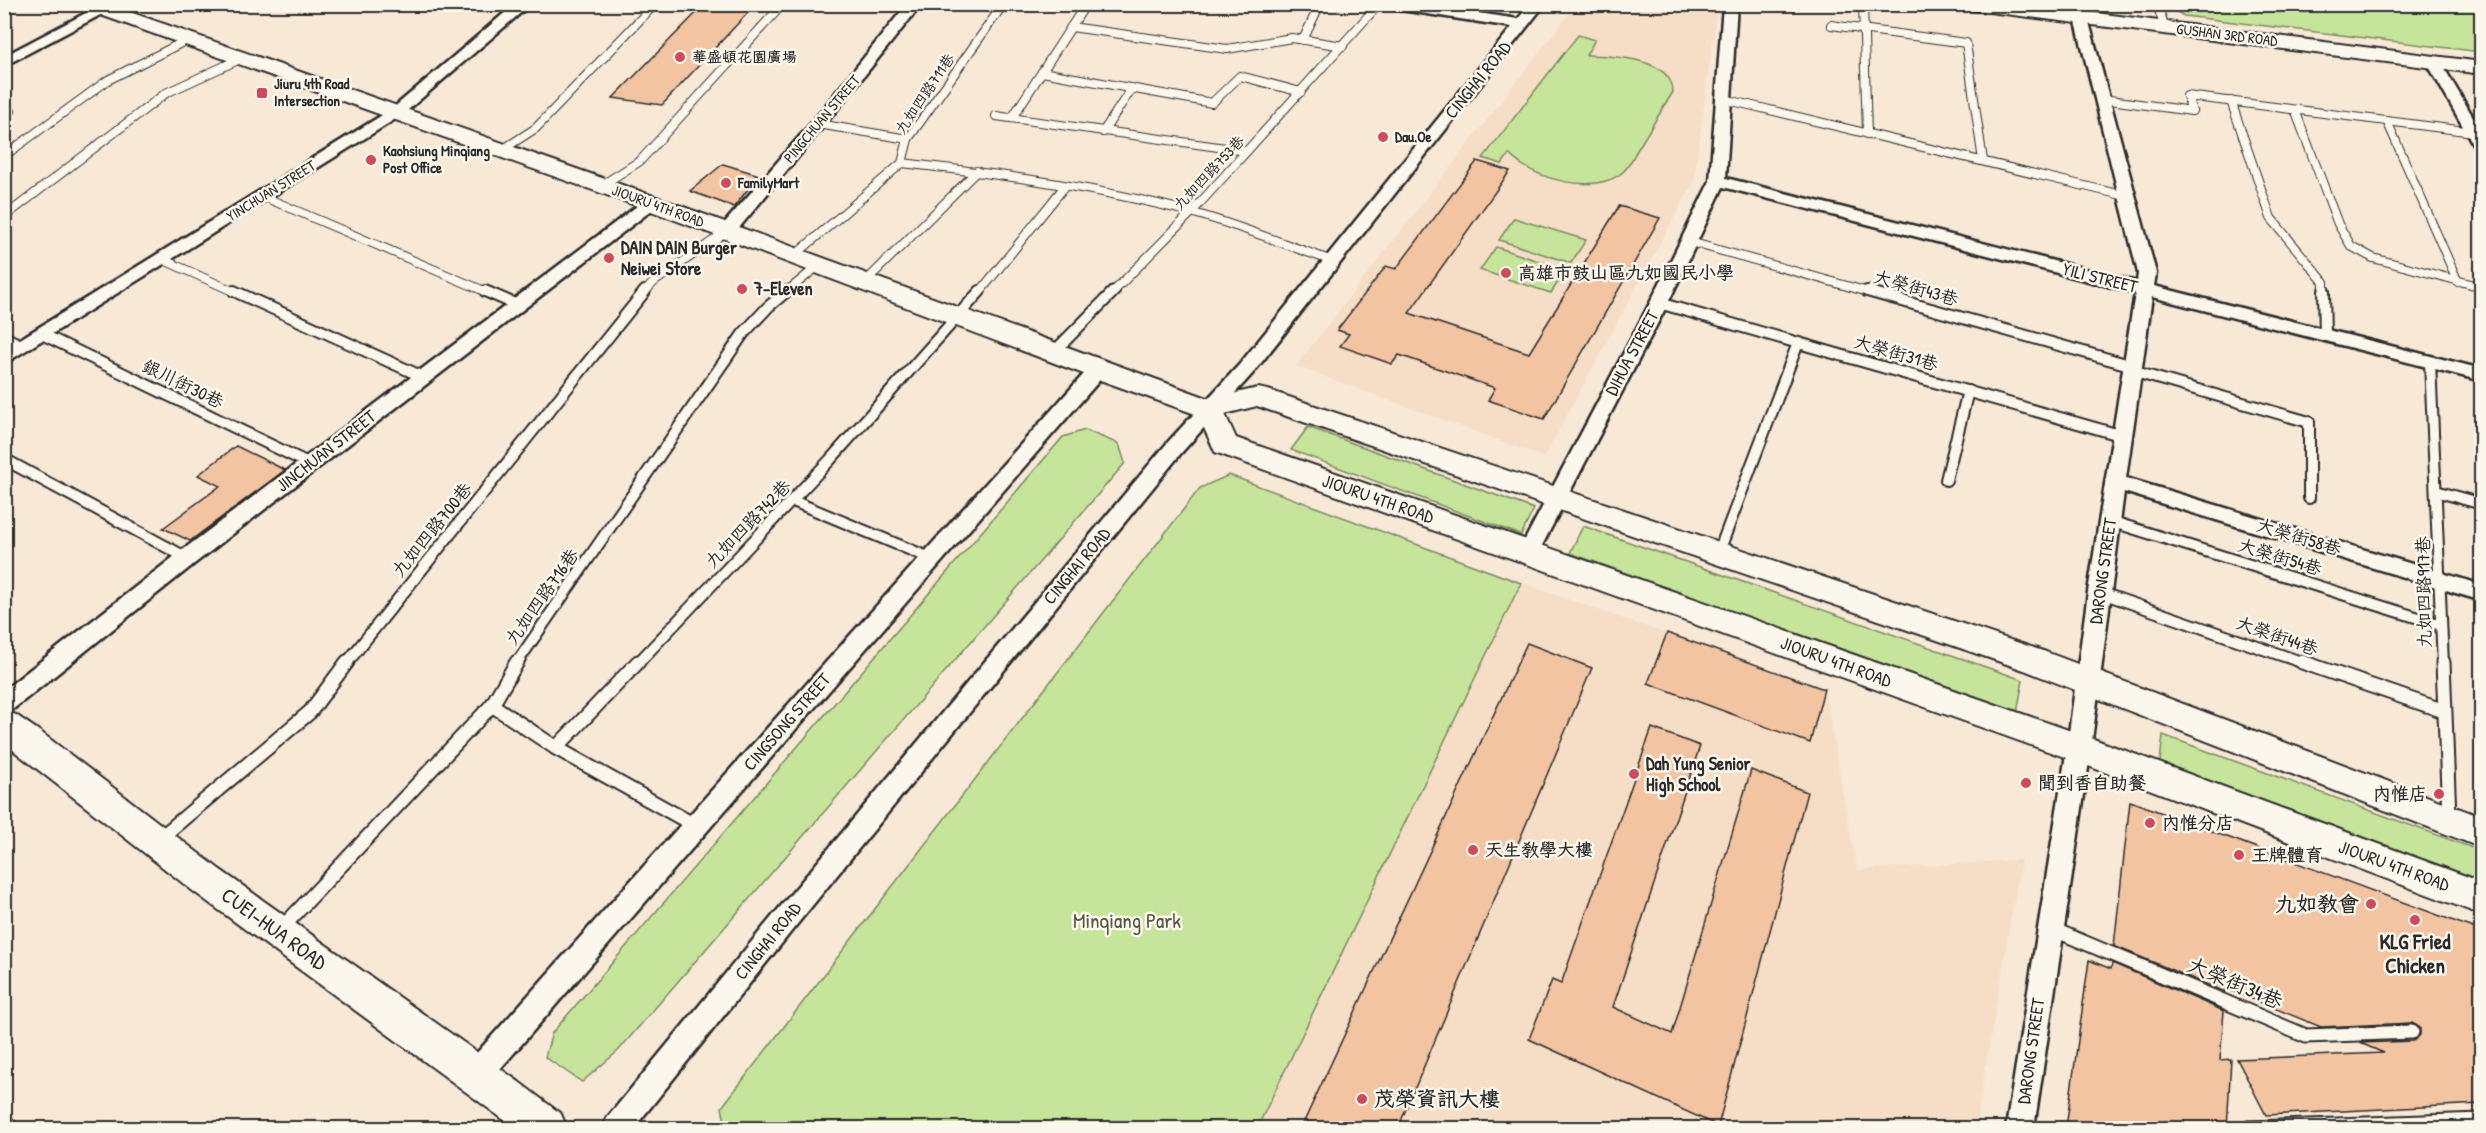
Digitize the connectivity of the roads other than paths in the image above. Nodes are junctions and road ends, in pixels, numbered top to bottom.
1 (524, 4) edge
2 (655, 4) edge
3 (783, 4) edge
4 (915, 4) edge
5 (970, 4) edge
6 (1086, 4) edge
7 (1320, 4) edge
8 (1379, 4) edge
9 (1388, 4) edge
10 (1538, 4) edge
11 (1730, 4) edge
12 (1863, 4) edge
13 (1973, 4) edge
14 (2157, 4) edge
15 (109, 7) edge
16 (2082, 18) junction
17 (1522, 24) junction
18 (1831, 25) dead end
19 (1071, 27) junction
20 (2165, 28) junction
21 (1862, 29) junction
22 (189, 39) junction
23 (1304, 39) junction
24 (1343, 46) junction
25 (242, 58) junction
26 (2433, 61) junction
27 (4, 62) edge
28 (2481, 68) edge
29 (1042, 72) junction
30 (1132, 88) junction
31 (1301, 92) junction
32 (1724, 99) junction
33 (2102, 99) junction
34 (2231, 101) junction
35 (4, 110) edge
36 (2295, 110) junction
37 (397, 112) junction
38 (4, 115) edge
39 (996, 116) dead end
40 (1012, 118) junction
41 (2387, 121) junction
42 (818, 124) junction
43 (1103, 132) junction
44 (2474, 132) junction
45 (1867, 134) junction
46 (908, 139) junction
47 (2481, 146) edge
48 (502, 150) junction
49 (1247, 151) junction
50 (4, 156) edge
51 (1983, 161) junction
52 (902, 163) junction
53 (977, 171) junction
54 (1718, 181) junction
55 (602, 186) junction
56 (1065, 186) junction
57 (2126, 195) junction
58 (262, 196) junction
59 (651, 203) junction
60 (1191, 213) junction
61 (4, 218) edge
62 (727, 231) junction
63 (1690, 242) junction
64 (793, 257) junction
65 (162, 259) junction
66 (1333, 261) junction
67 (818, 267) junction
68 (2458, 282) junction
69 (864, 283) junction
70 (2481, 286) edge
71 (2144, 289) junction
72 (1659, 303) junction
73 (517, 304) junction
74 (959, 318) junction
75 (42, 334) junction
76 (2325, 335) junction
77 (4, 337) edge
78 (1798, 343) junction
79 (23, 346) junction
80 (1053, 353) junction
81 (4, 358) edge
82 (2430, 362) junction
83 (2133, 369) junction
84 (1098, 370) junction
85 (2481, 375) edge
86 (423, 377) junction
87 (1968, 391) junction
88 (1209, 409) junction
89 (2122, 435) junction
90 (4, 459) edge
91 (310, 464) junction
92 (1946, 480) dead end
93 (2116, 482) junction
94 (2439, 492) junction
95 (1556, 498) junction
96 (2309, 498) dead end
97 (793, 501) junction
98 (2481, 504) edge
99 (2110, 521) junction
100 (1528, 553) junction
101 (1718, 554) junction
102 (187, 558) junction
103 (930, 558) junction
104 (2439, 580) junction
105 (2099, 592) junction
106 (2481, 593) edge
107 (2441, 625) junction
108 (2089, 681) junction
109 (4, 703) edge
110 (492, 705) junction
111 (2444, 711) junction
112 (4, 725) edge
113 (556, 748) junction
114 (2079, 748) junction
115 (2449, 821) junction
116 (696, 826) junction
117 (2481, 833) edge
118 (155, 843) junction
119 (2481, 899) edge
120 (2050, 927) junction
121 (277, 933) junction
122 (2412, 1032) dead end
123 (477, 1074) junction
124 (2481, 1120) edge
125 (547, 1128) edge
126 (617, 1128) edge
127 (2020, 1128) edge
128 (2248, 1128) edge

1 - 37 street, YINCHUAN STREET
2 - 48 lane
3 - 55 lane
4 - 42 street, PINGCHUAN STREET
5 - 46 lane, 九如四路711巷
6 - 19 lane
7 - 23 lane
8 - 24 lane, 九如四路753巷
9 - 17 street
10 - 17 street, CINGHAI ROAD
11 - 32 street, DIHUA STREET
12 - 21 lane
13 - 16 street, GUSHAN 3RD ROAD
14 - 20 lane
15 - 22 street, JIOURU 4TH ROAD
15 - 27 street
16 - 20 street, GUSHAN 3RD ROAD
16 - 33 street, DARONG STREET
17 - 66 street, CINGHAI ROAD
18 - 21 lane
19 - 23 lane
19 - 29 lane
20 - 26 street, GUSHAN 3RD ROAD
21 - 45 lane
21 - 51 lane
22 - 25 street, JIOURU 4TH ROAD
22 - 50 lane
23 - 24 lane
24 - 31 lane, 九如四路753巷
25 - 37 street, JIOURU 4TH ROAD
25 - 61 lane
26 - 28 street, GUSHAN 3RD ROAD
26 - 44 street
29 - 30 lane
29 - 40 lane
30 - 31 lane
30 - 43 lane
31 - 49 lane, 九如四路753巷
32 - 45 lane
32 - 54 street, DIHUA STREET
33 - 34 lane
33 - 57 street, DARONG STREET
34 - 36 lane
34 - 76 lane
35 - 38 lane
36 - 41 lane
36 - 68 lane
37 - 48 street, JIOURU 4TH ROAD
37 - 58 street, YINCHUAN STREET
39 - 40 lane
40 - 43 lane
41 - 44 lane
41 - 68 lane
42 - 46 lane
42 - 62 street, PINGCHUAN STREET
43 - 49 lane
44 - 47 street
45 - 51 lane
46 - 52 lane, 九如四路711巷
48 - 55 street, JIOURU 4TH ROAD
49 - 60 lane, 九如四路753巷
51 - 57 lane
52 - 53 lane
52 - 64 lane, 九如四路711巷
53 - 56 lane
53 - 69 lane
54 - 63 street, DIHUA STREET
54 - 71 street, YILI STREET
55 - 59 street, JIOURU 4TH ROAD
56 - 60 lane
56 - 74 lane, 九如四路742巷
57 - 71 street, DARONG STREET
58 - 65 street, YINCHUAN STREET
58 - 73 lane
59 - 62 street, JIOURU 4TH ROAD
59 - 73 street, JINCHUAN STREET
60 - 66 lane
60 - 80 lane, 九如四路753巷
62 - 64 street, JIOURU 4TH ROAD
62 - 118 lane, 九如四路700巷
63 - 72 street, DIHUA STREET
63 - 83 lane, 大榮街43巷
64 - 67 street, JIOURU 4TH ROAD
65 - 75 street, YINCHUAN STREET
65 - 86 lane
66 - 88 street, CINGHAI ROAD
67 - 69 street, JIOURU 4TH ROAD
67 - 110 lane, 九如四路716巷
68 - 70 lane
69 - 74 street, JIOURU 4TH ROAD
71 - 76 street, YILI STREET
71 - 83 street, DARONG STREET
72 - 78 lane, 大榮街31巷
72 - 95 street, DIHUA STREET
73 - 86 street, JINCHUAN STREET
74 - 80 street, JIOURU 4TH ROAD
74 - 97 lane, 九如四路742巷
75 - 79 street, YINCHUAN STREET
75 - 91 lane, 銀川街30巷
76 - 82 street, YILI STREET
77 - 79 lane
78 - 87 lane, 大榮街31巷
78 - 101 lane
79 - 81 street, YINCHUAN STREET
80 - 84 street, JIOURU 4TH ROAD
82 - 85 street, YILI STREET
82 - 94 lane, 九如四路917巷
83 - 89 street, DARONG STREET
83 - 96 lane, 大榮街43巷
84 - 88 street, JIOURU 4TH ROAD
84 - 103 street, CINGSONG STREET
86 - 91 street, JINCHUAN STREET
87 - 89 lane, 大榮街31巷
87 - 92 lane
88 - 95 street
88 - 100 street, JIOURU 4TH ROAD
88 - 126 street, CINGHAI ROAD
89 - 93 street, DARONG STREET
90 - 102 lane
91 - 102 street, JINCHUAN STREET
93 - 99 street, DARONG STREET
93 - 104 street, 大榮街58巷
94 - 98 lane
94 - 104 lane, 九如四路917巷
95 - 100 street, DIHUA STREET
95 - 101 street
97 - 103 lane
97 - 113 lane, 九如四路742巷
99 - 105 street, DARONG STREET
99 - 107 lane, 大榮街54巷
100 - 114 street, JIOURU 4TH ROAD
101 - 108 street
102 - 109 street, JINCHUAN STREET
103 - 116 street, CINGSONG STREET
104 - 106 street, 大榮街58巷
104 - 107 lane, 九如四路917巷
105 - 108 street, DARONG STREET
105 - 111 lane, 大榮街44巷
107 - 111 lane, 九如四路917巷
108 - 114 street, DARONG STREET
108 - 115 street
110 - 113 lane
110 - 121 lane, 九如四路716巷
111 - 115 lane, 九如四路917巷
112 - 118 street, CUEI-HUA ROAD
113 - 116 lane
114 - 119 street, JIOURU 4TH ROAD
114 - 120 street, DARONG STREET
115 - 117 street
116 - 123 street, CINGSONG STREET
118 - 121 street, CUEI-HUA ROAD
120 - 122 lane, 大榮街34巷
120 - 127 street, DARONG STREET
121 - 123 street, CUEI-HUA ROAD
123 - 125 street, CUEI-HUA ROAD
124 - 128 lane

